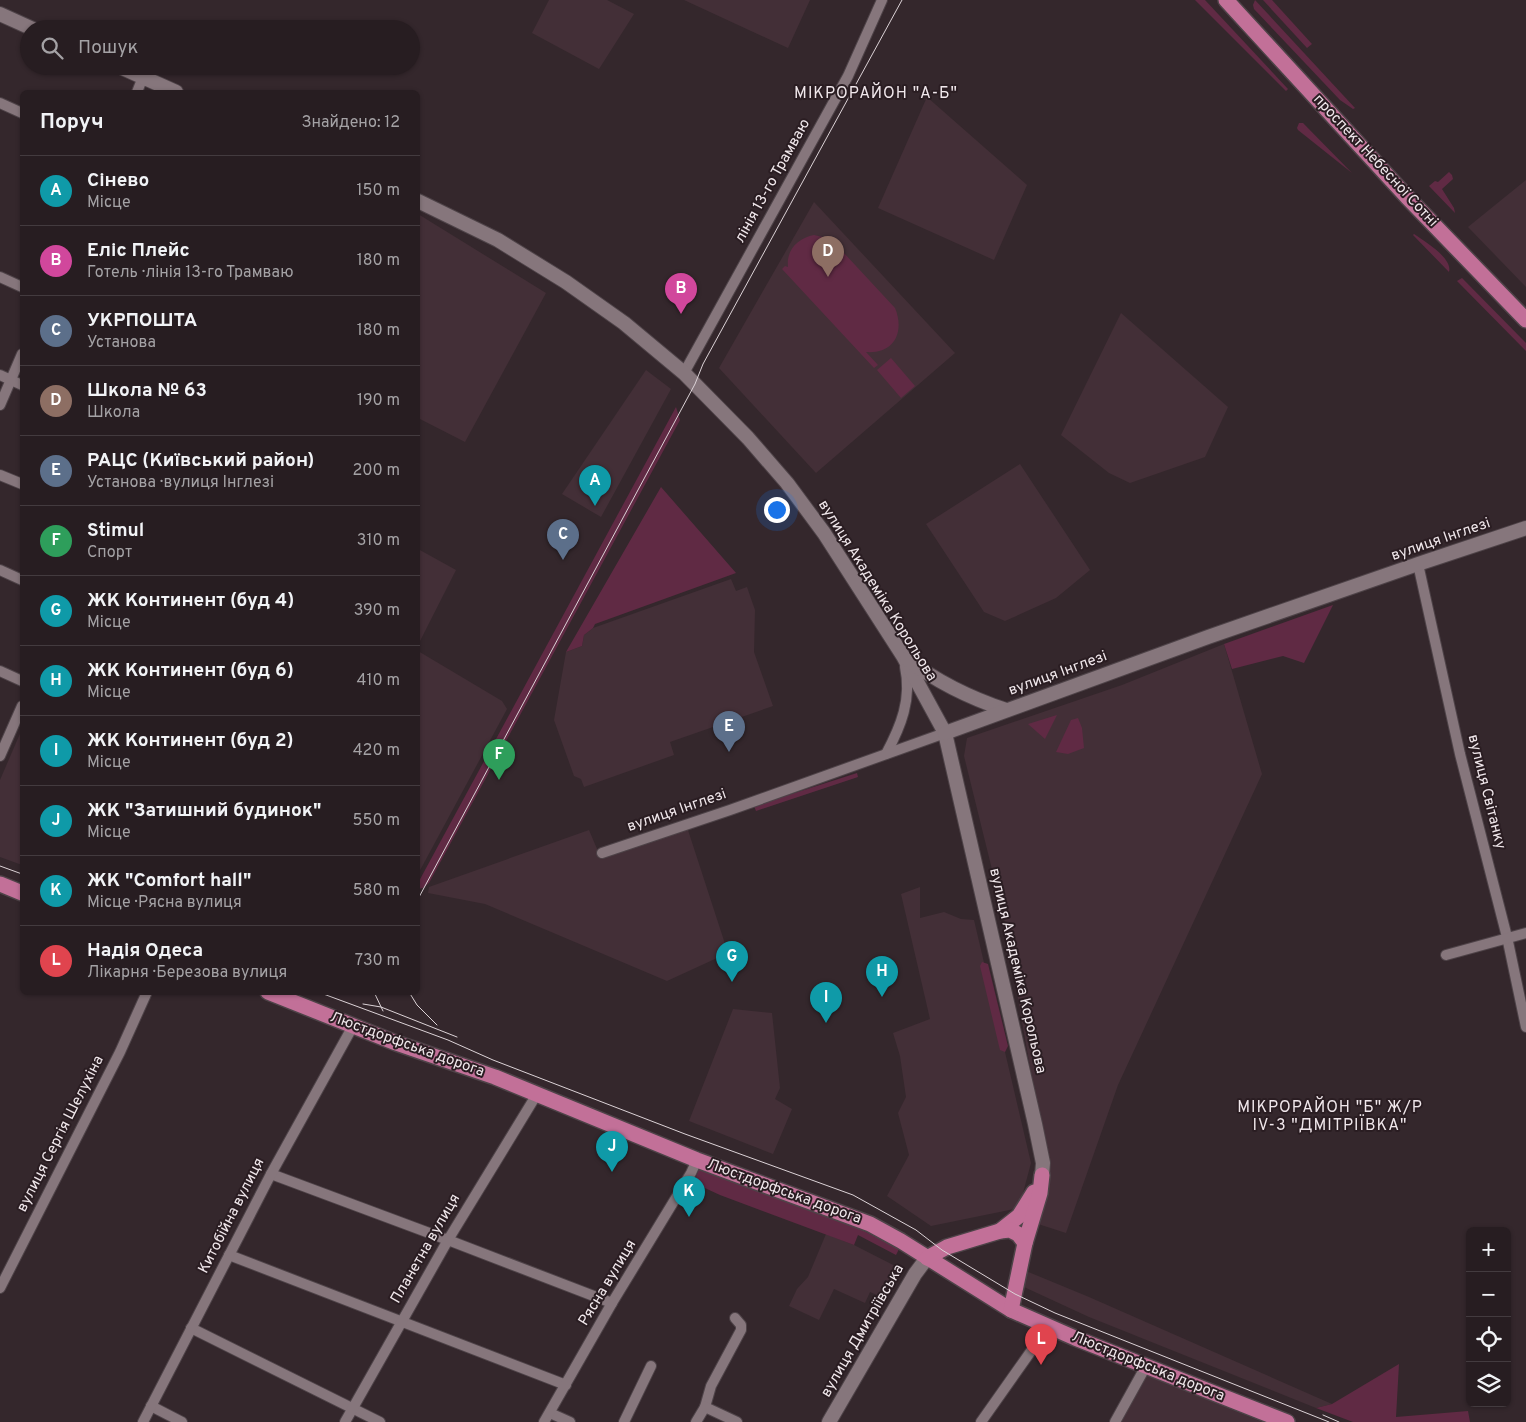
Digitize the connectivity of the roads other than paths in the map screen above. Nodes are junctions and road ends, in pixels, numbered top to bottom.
1 (882, 0) edge
2 (1226, 0) edge
3 (0, 14) edge
4 (20, 23) edge
5 (138, 75) edge
6 (143, 77) junction
7 (137, 90) edge
8 (172, 90) edge
9 (0, 103) edge
10 (20, 112) edge
11 (420, 202) edge
12 (0, 277) edge
13 (20, 286) edge
14 (1526, 320) edge
15 (20, 359) edge
16 (684, 373) junction
17 (0, 375) edge
18 (11, 380) junction
19 (20, 384) edge
20 (0, 405) edge
21 (0, 475) edge
22 (20, 483) edge
23 (1526, 528) edge
24 (1418, 564) junction
25 (0, 570) edge
26 (20, 579) edge
27 (903, 656) junction
28 (0, 671) edge
29 (20, 680) edge
30 (1006, 710) junction
31 (20, 711) edge
32 (945, 733) junction
33 (886, 754) junction
34 (0, 756) edge
35 (602, 853) dead end
36 (0, 884) edge
37 (20, 892) edge
38 (1526, 933) edge
39 (1507, 937) junction
40 (1446, 955) dead end
41 (146, 995) edge
42 (276, 995) edge
43 (353, 1026) junction
44 (1526, 1027) edge
45 (537, 1094) junction
46 (697, 1160) junction
47 (271, 1174) junction
48 (1042, 1175) junction
49 (1000, 1231) junction
50 (448, 1240) junction
51 (1025, 1243) junction
52 (229, 1255) junction
53 (927, 1258) junction
54 (0, 1288) edge
55 (612, 1303) junction
56 (1011, 1310) junction
57 (736, 1318) dead end
58 (402, 1322) junction
59 (1048, 1327) junction
60 (191, 1328) junction
61 (651, 1366) dead end
62 (1146, 1366) junction
63 (566, 1385) junction
64 (151, 1406) junction
65 (704, 1407) junction
66 (353, 1408) junction
67 (547, 1418) edge
68 (142, 1422) edge
69 (182, 1422) edge
70 (345, 1422) edge
71 (380, 1422) edge
72 (570, 1422) edge
73 (624, 1422) edge
74 (696, 1422) edge
75 (738, 1422) edge
76 (829, 1422) edge
77 (981, 1422) edge
78 (1115, 1422) edge
79 (1287, 1422) edge

1 - 16 street, лінія 13-го Трамваю
2 - 14 main road, проспект Небесної Сотні
3 - 4 main road
5 - 6 main road
6 - 7 street
6 - 8 main road
9 - 10 street
11 - 16 main road, вулиця Академіка Корольова
12 - 13 street
15 - 18 street
16 - 27 main road, вулиця Академіка Корольова
17 - 18 street
18 - 19 street
18 - 20 street
21 - 22 street
23 - 24 main road, вулиця Інглезі
24 - 30 main road, вулиця Інглезі
24 - 39 street, вулиця Світанку
25 - 26 street
27 - 30 main road
27 - 32 main road, вулиця Академіка Корольова
27 - 33 street
28 - 29 street
30 - 32 main road, вулиця Інглезі
31 - 34 street
32 - 33 street, вулиця Інглезі
32 - 48 main road, вулиця Академіка Корольова
33 - 35 street, вулиця Інглезі
36 - 37 main road
38 - 39 street
39 - 40 street
39 - 44 street, вулиця Світанку
41 - 54 street, вулиця Сергія Шелухіна
42 - 43 main road, Люстдорфська дорога
43 - 45 main road, Люстдорфська дорога
43 - 47 street, Китобійна вулиця
45 - 46 main road, Люстдорфська дорога
45 - 50 street, Планетна вулиця
46 - 53 main road, Люстдорфська дорога
46 - 55 street, Рясна вулиця
47 - 50 street
47 - 52 street, Китобійна вулиця
48 - 49 main road
48 - 51 main road
49 - 51 main road
49 - 53 main road
50 - 55 street
50 - 58 street, Планетна вулиця
51 - 56 main road
52 - 58 street
52 - 60 street, Китобійна вулиця
53 - 56 main road, Люстдорфська дорога
53 - 76 main road, вулиця Дмитріївська
55 - 63 street, Рясна вулиця
56 - 59 main road, Люстдорфська дорога
57 - 65 street
58 - 63 street
58 - 66 street, Планетна вулиця
59 - 62 main road, Люстдорфська дорога
59 - 77 street
60 - 64 street, Китобійна вулиця
60 - 66 street
61 - 73 street
62 - 78 street
62 - 79 main road, Люстдорфська дорога
63 - 67 street, Рясна вулиця
64 - 68 street, Китобійна вулиця
64 - 69 street
65 - 74 street
65 - 75 street
66 - 70 street, Планетна вулиця
66 - 71 street
67 - 72 street

